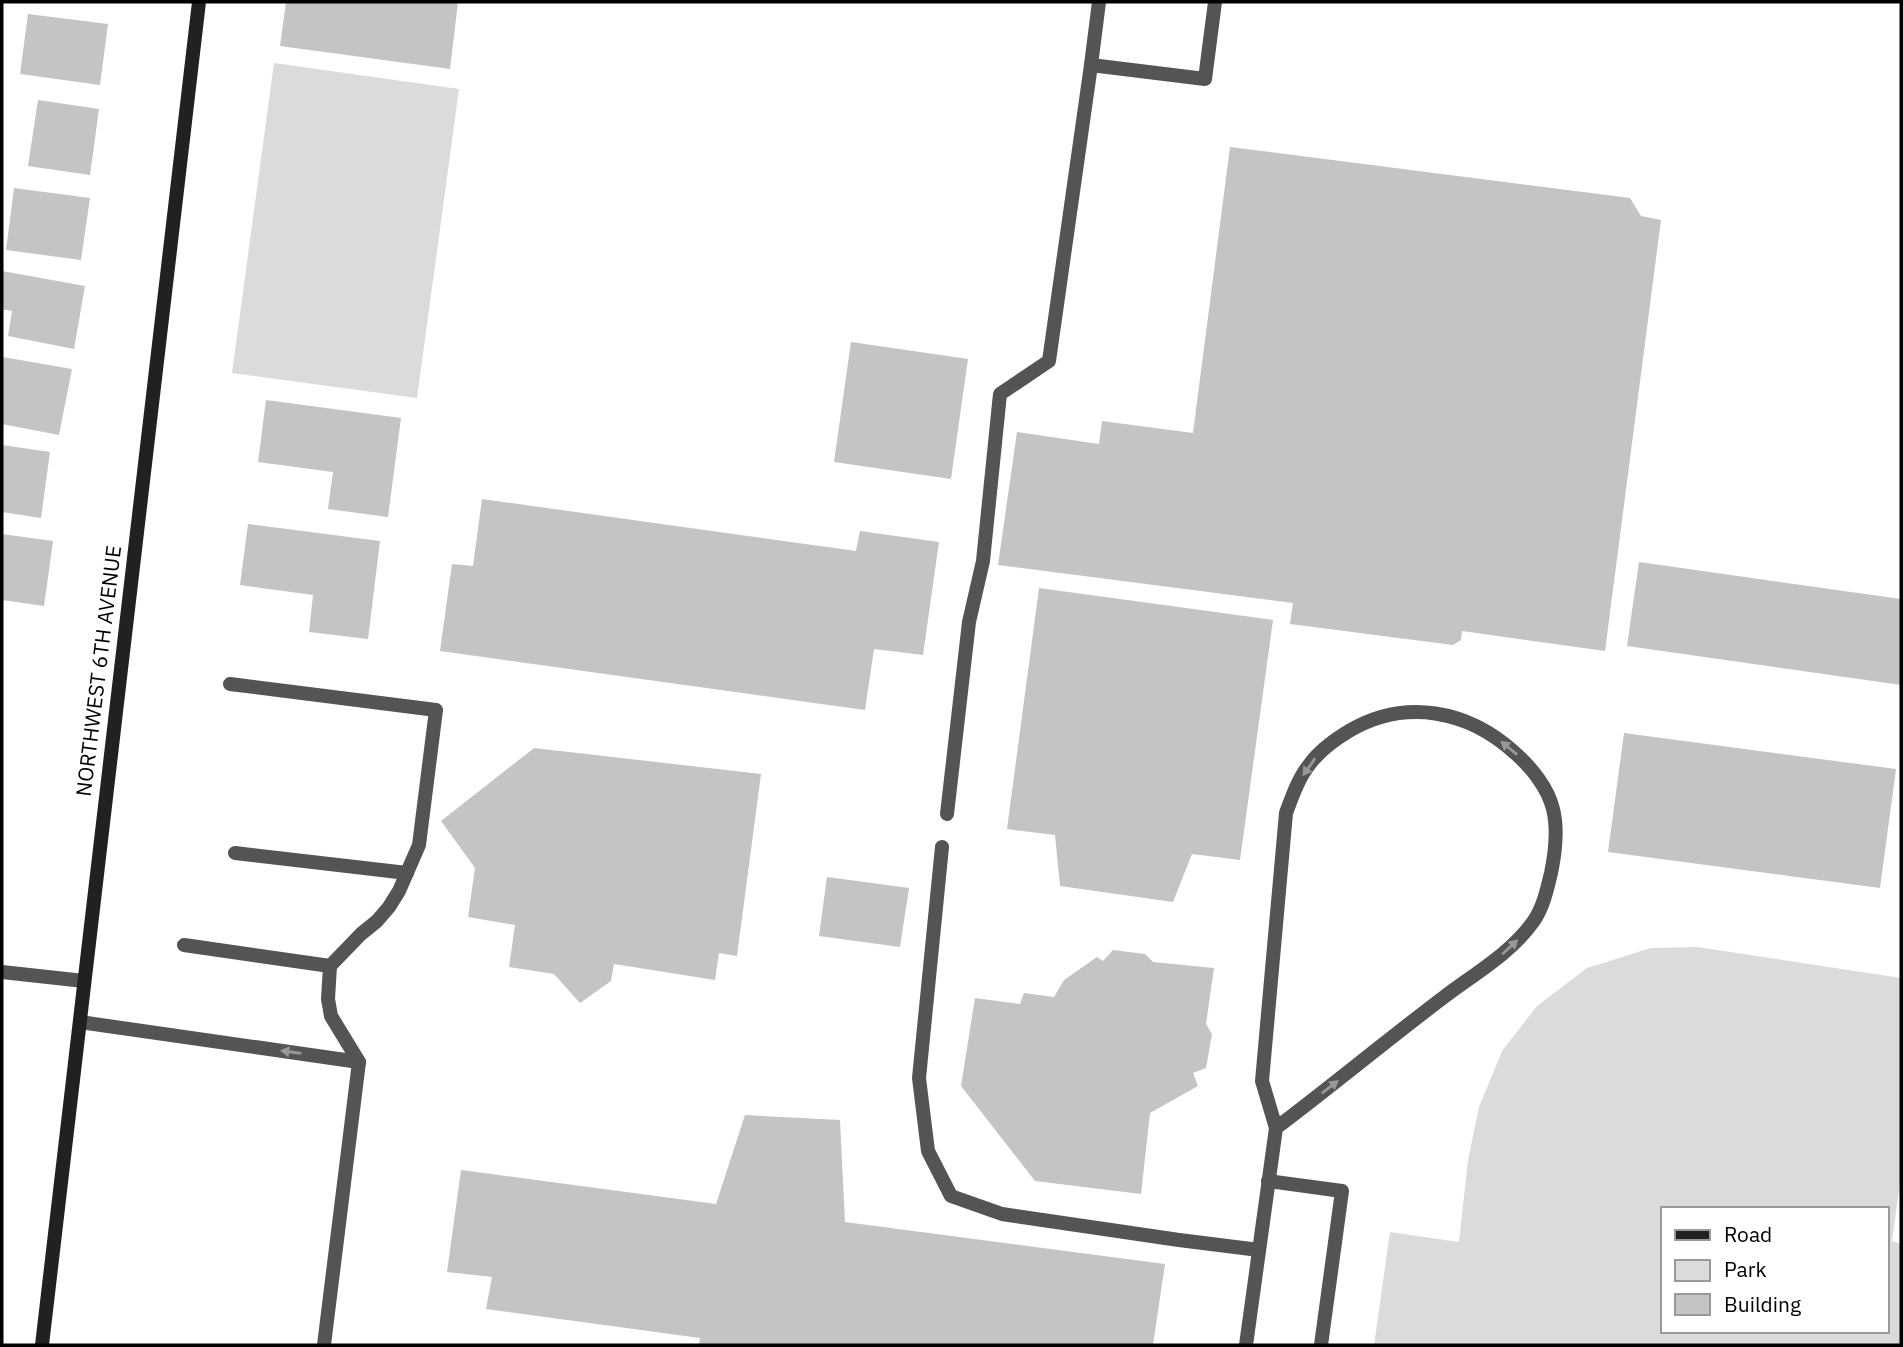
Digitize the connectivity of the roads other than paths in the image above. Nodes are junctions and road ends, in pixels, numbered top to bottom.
1 (199, 2) edge
2 (1099, 2) edge
3 (1215, 2) edge
4 (1091, 65) junction
5 (230, 684) dead end
6 (947, 814) dead end
7 (942, 847) dead end
8 (235, 853) dead end
9 (407, 873) junction
10 (184, 945) dead end
11 (330, 965) junction
12 (2, 972) edge
13 (84, 981) junction
14 (80, 1022) junction
15 (359, 1062) junction
16 (1276, 1128) junction
17 (1268, 1181) junction
18 (1259, 1250) junction
19 (42, 1345) edge
20 (324, 1345) edge
21 (1246, 1345) edge
22 (1321, 1345) edge

1 - 13 street, NORTHWEST 6TH AVENUE
2 - 4 lane
3 - 4 lane
4 - 6 lane
5 - 9 lane
7 - 18 lane
8 - 9 lane
9 - 11 lane
10 - 11 lane
11 - 15 lane
12 - 13 lane
13 - 14 street, NORTHWEST 6TH AVENUE
15 -> 14 lane
14 - 19 street, NORTHWEST 6TH AVENUE
15 - 20 lane
16 -> 16 lane
16 - 17 lane
17 - 18 lane
17 - 22 lane
18 - 21 lane

